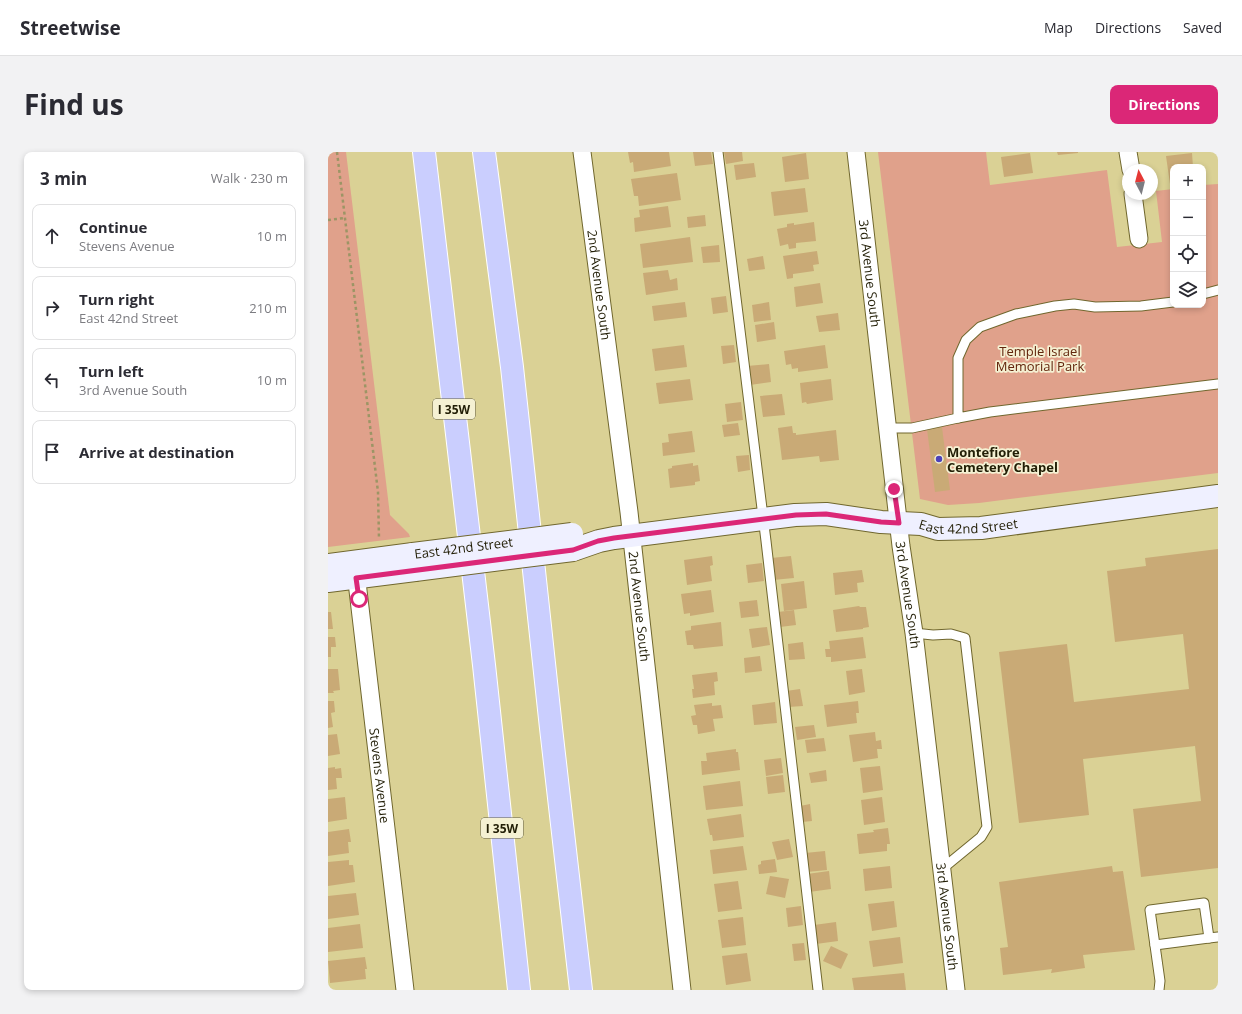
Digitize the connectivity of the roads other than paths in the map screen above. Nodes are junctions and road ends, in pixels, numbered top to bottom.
1 (424, 152) edge
2 (484, 152) edge
3 (582, 152) edge
4 (718, 152) edge
5 (856, 152) edge
6 (1128, 152) edge
7 (1130, 164) edge
8 (1134, 200) edge
9 (1139, 239) dead end
10 (1218, 290) edge
11 (1206, 293) edge
12 (1170, 302) edge
13 (1218, 384) edge
14 (958, 418) junction
15 (888, 428) junction
16 (1218, 496) edge
17 (764, 518) junction
18 (899, 523) junction
19 (632, 536) junction
20 (328, 565) edge
21 (355, 569) junction
22 (328, 581) edge
23 (914, 633) junction
24 (942, 869) junction
25 (1214, 938) edge
26 (1155, 945) junction
27 (405, 990) edge
28 (519, 990) edge
29 (581, 990) edge
30 (682, 990) edge
31 (818, 990) edge
32 (956, 990) edge
33 (1159, 990) edge

1 - 28 highway, I 35W
2 - 29 highway
3 - 19 street, 2nd Avenue South
4 - 17 lane
5 - 15 street, 3rd Avenue South
6 - 7 street
8 - 9 street
10 - 11 lane
12 - 14 lane
13 - 14 lane
14 - 15 lane
15 - 18 street, 3rd Avenue South
16 - 18 street, East 42nd Street
17 - 18 street, East 42nd Street
17 - 19 street, East 42nd Street
17 - 31 lane
18 - 23 street, 3rd Avenue South
19 - 21 street, East 42nd Street, bridge
19 - 30 street, 2nd Avenue South
20 - 21 street, East 42nd Street
21 - 22 street, East 42nd Street
21 - 27 street, Stevens Avenue
23 - 24 street, 3rd Avenue South
23 - 24 lane
24 - 32 street, 3rd Avenue South
25 - 26 lane
25 - 26 lane
26 - 33 lane

